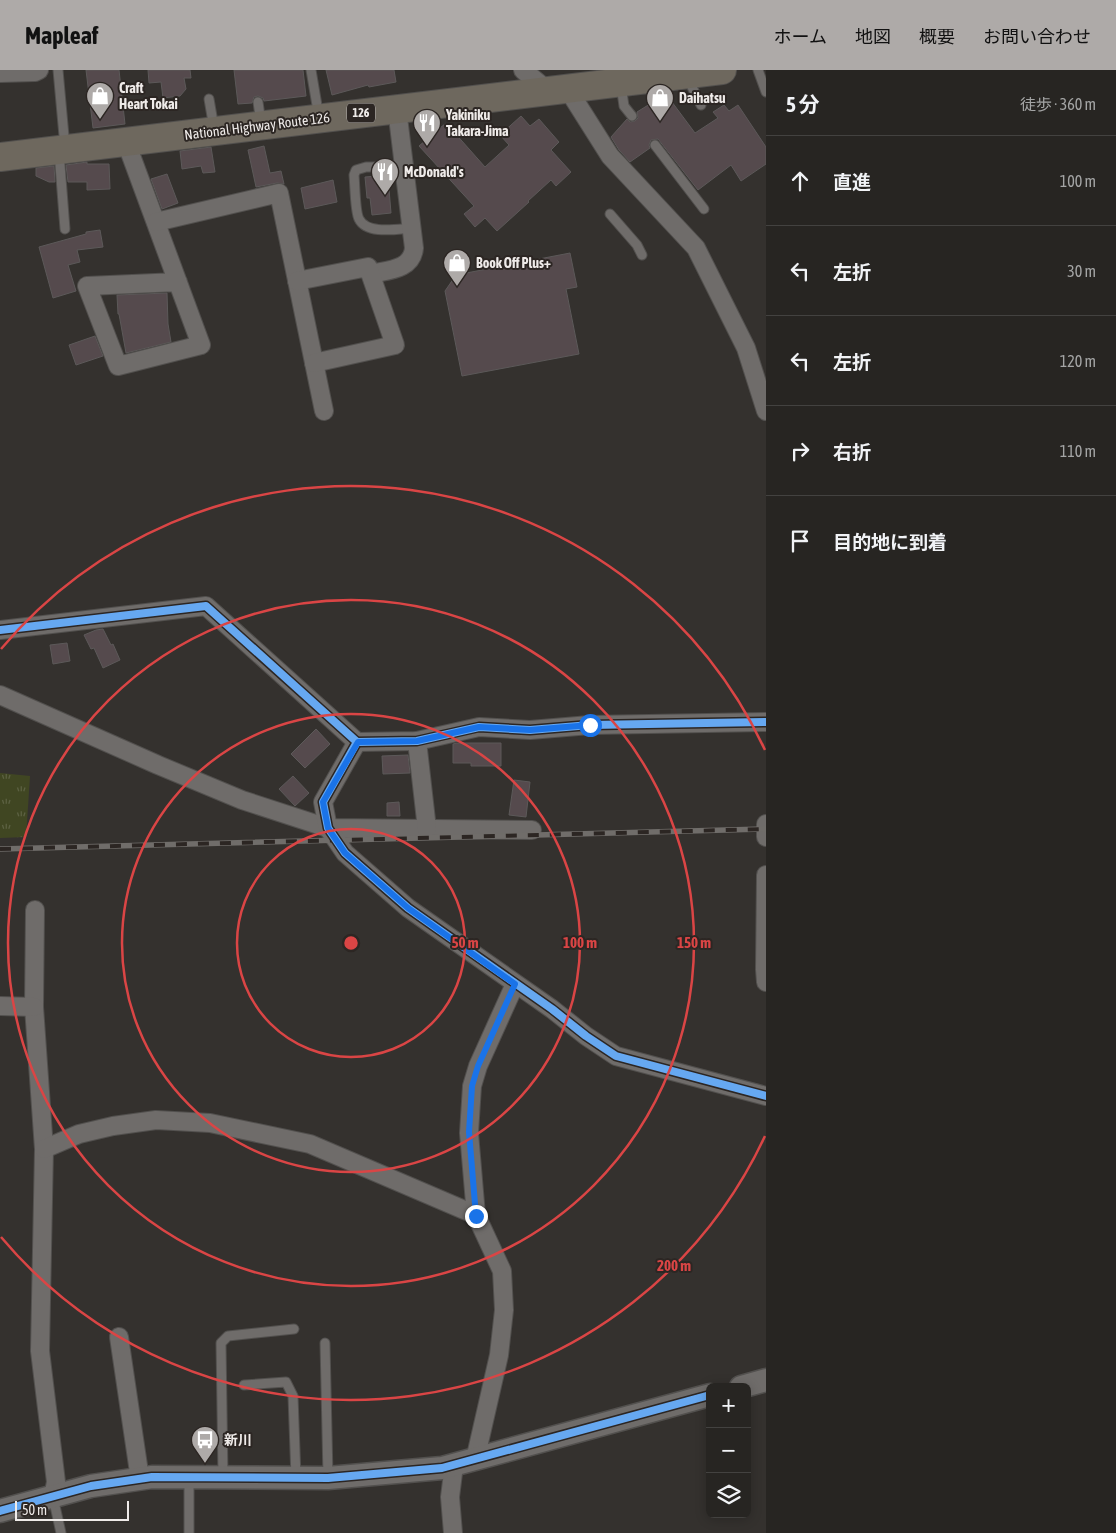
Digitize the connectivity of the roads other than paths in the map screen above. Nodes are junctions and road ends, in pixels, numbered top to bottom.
1 (39, 70) edge
2 (58, 70) edge
3 (311, 70) edge
4 (523, 70) edge
5 (722, 70) edge
6 (758, 70) edge
7 (0, 73) edge
8 (686, 74) junction
9 (621, 82) junction
10 (557, 89) junction
11 (766, 92) edge
12 (209, 99) dead end
13 (701, 105) dead end
14 (396, 109) junction
15 (632, 116) dead end
16 (319, 118) junction
17 (214, 131) junction
18 (139, 137) junction
19 (655, 145) dead end
20 (62, 149) junction
21 (0, 157) edge
22 (404, 166) junction
23 (704, 209) dead end
24 (610, 214) dead end
25 (156, 222) junction
26 (412, 228) junction
27 (65, 229) dead end
28 (642, 255) dead end
29 (371, 274) junction
30 (297, 281) junction
31 (178, 282) junction
32 (314, 362) junction
33 (324, 412) dead end
34 (766, 412) edge
35 (0, 630) edge
36 (0, 695) edge
37 (766, 722) edge
38 (417, 741) junction
39 (358, 742) junction
40 (766, 824) edge
41 (328, 828) junction
42 (427, 829) junction
43 (532, 830) dead end
44 (766, 837) edge
45 (766, 875) edge
46 (35, 910) dead end
47 (766, 944) edge
48 (766, 982) edge
49 (515, 984) junction
50 (0, 1006) edge
51 (34, 1007) junction
52 (766, 1096) edge
53 (44, 1148) junction
54 (476, 1216) junction
55 (294, 1329) dead end
56 (119, 1337) dead end
57 (325, 1343) dead end
58 (766, 1380) edge
59 (751, 1384) edge
60 (244, 1385) dead end
61 (706, 1396) edge
62 (465, 1462) junction
63 (189, 1477) junction
64 (223, 1477) junction
65 (296, 1478) junction
66 (328, 1478) junction
67 (140, 1479) junction
68 (53, 1497) junction
69 (0, 1511) edge
70 (61, 1533) edge
71 (189, 1533) edge
72 (453, 1533) edge

1 - 7 street
2 - 20 lane
3 - 16 lane
4 - 10 street
5 - 8 highway, National Highway Route 126 / 126
6 - 11 lane
8 - 9 highway, National Highway Route 126 / 126
8 - 13 lane
9 - 10 highway, National Highway Route 126 / 126
9 - 15 lane
10 - 14 highway, National Highway Route 126 / 126
10 - 34 street
12 - 17 lane
14 - 16 highway, National Highway Route 126 / 126
14 - 22 street
16 - 17 highway, National Highway Route 126 / 126
17 - 18 highway, National Highway Route 126 / 126
18 - 20 highway, National Highway Route 126 / 126
18 - 25 street
19 - 23 lane
20 - 21 highway, National Highway Route 126 / 126
20 - 27 lane
22 - 26 street
22 - 26 lane
24 - 28 lane
25 - 30 street
25 - 31 street
26 - 29 street
29 - 30 street
29 - 32 street
30 - 32 street
31 - 31 street
32 - 33 street
35 - 39 street
36 - 41 street
37 - 38 street
38 - 39 street
38 - 42 street
39 - 41 street
40 - 44 street
41 - 42 street
41 - 49 street
42 - 43 street
45 - 47 street
46 - 51 street
47 - 48 street
49 - 52 street
49 - 54 street
50 - 51 street
51 - 53 street
53 - 54 street
53 - 68 street
54 - 62 street
55 - 64 lane
56 - 67 street
57 - 66 lane
58 - 59 street
60 - 65 lane
61 - 62 street
62 - 66 street
62 - 72 street
63 - 64 street
63 - 67 street
63 - 71 lane
64 - 65 street
65 - 66 street
67 - 68 street
68 - 69 street
68 - 70 lane

